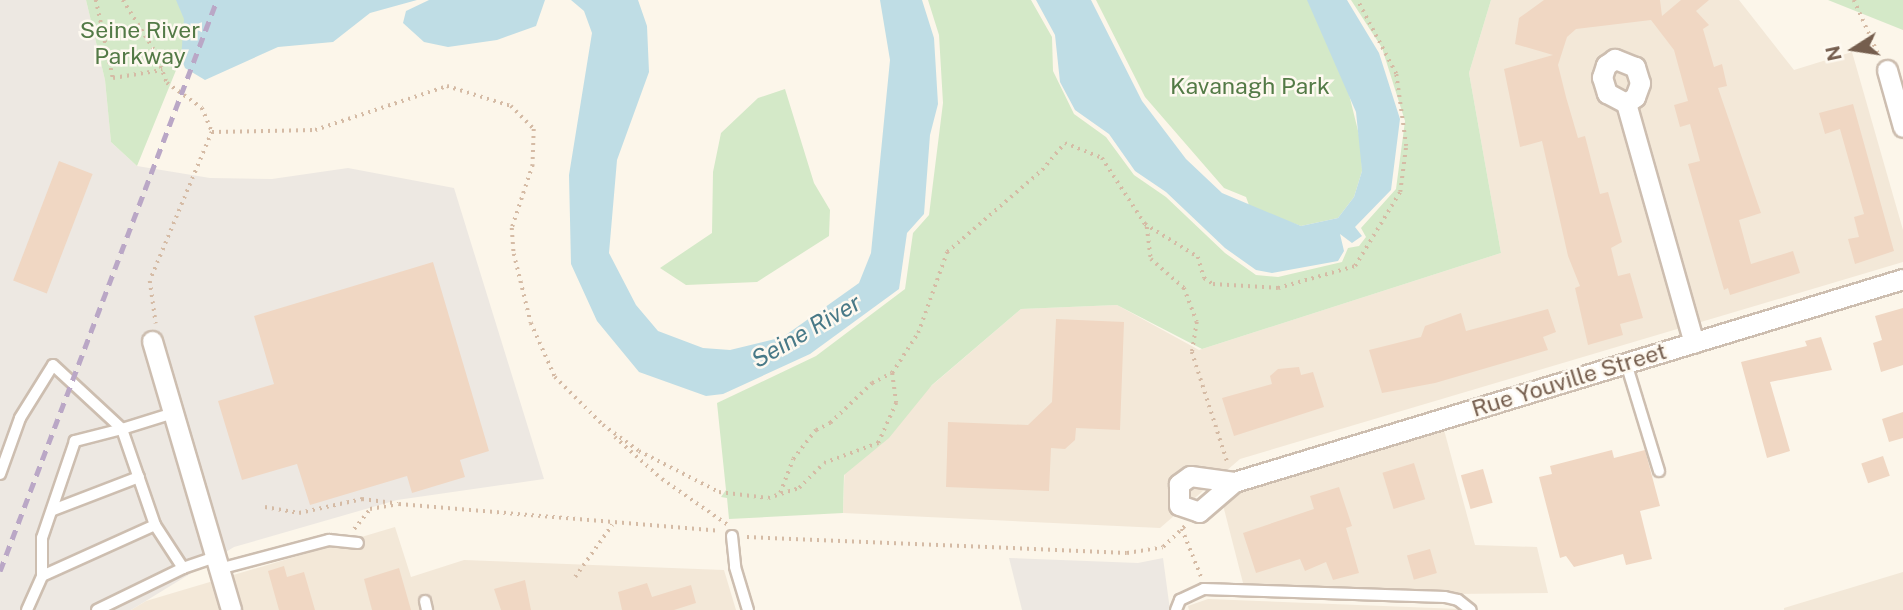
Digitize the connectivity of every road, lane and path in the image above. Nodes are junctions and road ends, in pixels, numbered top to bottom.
1 (96, 0) edge
2 (123, 0) edge
3 (1357, 0) edge
4 (1854, 0) edge
5 (1887, 70) joint
6 (162, 71) junction
7 (1626, 103) dead end
8 (1903, 127) edge
9 (212, 132) junction
10 (1145, 223) junction
11 (1903, 279) edge
12 (152, 341) joint
13 (1693, 342) junction
14 (1626, 363) junction
15 (892, 373) junction
16 (173, 413) junction
17 (603, 425) junction
18 (122, 429) junction
19 (1659, 471) dead end
20 (0, 474) edge
21 (139, 477) junction
22 (1234, 482) junction
23 (780, 494) junction
24 (399, 504) junction
25 (265, 507) dead end
26 (53, 510) junction
27 (1199, 512) junction
28 (613, 524) junction
29 (155, 526) junction
30 (1182, 529) junction
31 (732, 536) junction
32 (343, 542) junction
33 (358, 543) dead end
34 (217, 563) junction
35 (183, 568) junction
36 (42, 576) junction
37 (575, 577) dead end
38 (1208, 589) junction
39 (27, 610) edge
40 (97, 610) edge
41 (231, 610) edge
42 (748, 610) edge
43 (1176, 610) edge
44 (1471, 610) edge

1 - 6 path
2 - 6 path
3 - 10 path
4 - 5 path
5 - 8 street
6 - 9 path
7 - 13 street
9 - 12 path
9 - 17 path
10 - 15 path
10 - 22 path
11 - 13 street, Rue Youville Street
12 - 16 street
13 - 14 street, Rue Youville Street
14 - 19 lane
14 - 22 street, Rue Youville Street
15 - 23 path
15 - 23 path
16 - 18 lane
16 - 34 street
17 - 23 path
17 - 31 path
18 - 20 lane
18 - 21 lane
18 - 26 lane
21 - 26 lane
21 - 29 lane
22 - 27 street, Rue Youville Street
22 - 27 street, Rue Youville Street
24 - 25 path
24 - 28 path
24 - 32 path
26 - 36 lane
27 - 30 path
28 - 31 path
28 - 37 path
29 - 35 lane
29 - 36 lane
30 - 31 path
30 - 38 path
31 - 42 lane
32 - 33 lane
32 - 34 lane
34 - 35 lane
34 - 41 street
35 - 40 lane
36 - 39 lane
38 - 43 lane
38 - 44 lane

